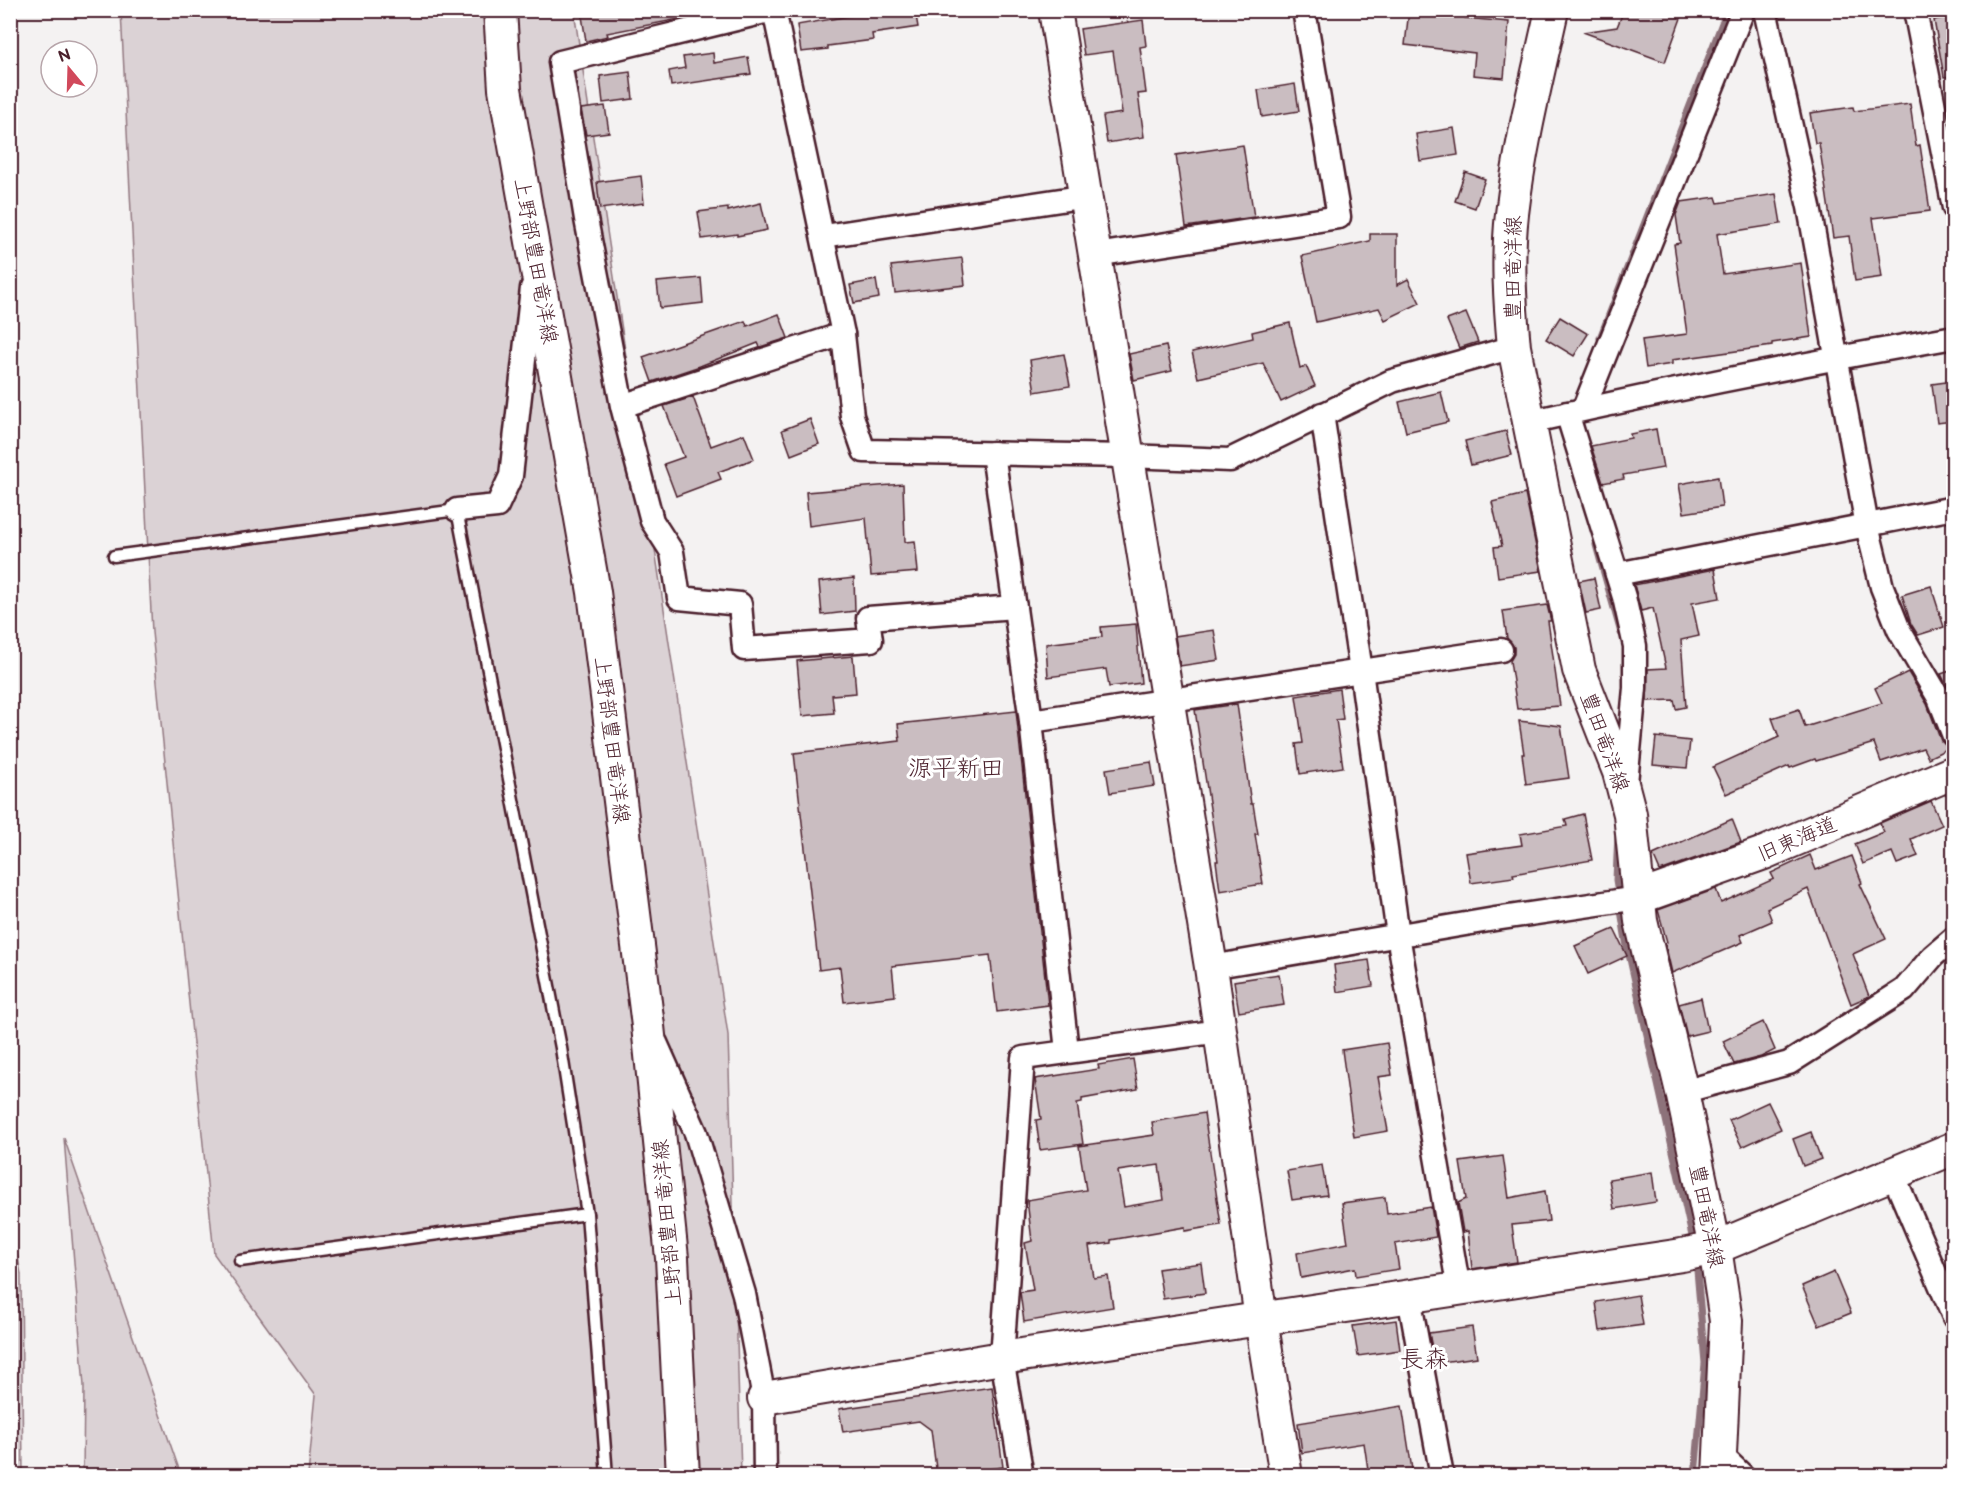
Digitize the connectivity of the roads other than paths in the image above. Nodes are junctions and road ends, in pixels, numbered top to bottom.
1 (500, 10) edge
2 (774, 10) edge
3 (1055, 10) edge
4 (1304, 10) edge
5 (1552, 10) edge
6 (1743, 10) edge
7 (1765, 10) edge
8 (1915, 10) edge
9 (1087, 196) junction
10 (1953, 207) edge
11 (824, 236) junction
12 (535, 253) junction
13 (1096, 255) junction
14 (843, 334) junction
15 (1953, 337) edge
16 (1514, 347) junction
17 (1835, 358) junction
18 (622, 406) junction
19 (1575, 411) junction
20 (1322, 414) junction
21 (1529, 422) junction
22 (993, 453) junction
23 (1127, 456) junction
24 (1953, 508) edge
25 (457, 510) junction
26 (1867, 526) junction
27 (114, 556) dead end
28 (1617, 574) junction
29 (1015, 607) junction
30 (1501, 650) dead end
31 (1361, 671) junction
32 (1167, 700) junction
33 (1031, 721) junction
34 (1953, 736) edge
35 (1953, 772) edge
36 (1625, 796) junction
37 (1638, 898) junction
38 (1398, 935) junction
39 (1953, 938) edge
40 (1211, 967) junction
41 (648, 1026) junction
42 (1220, 1031) junction
43 (1067, 1051) junction
44 (1682, 1092) junction
45 (1953, 1148) edge
46 (1893, 1174) junction
47 (587, 1214) junction
48 (1715, 1248) junction
49 (240, 1261) dead end
50 (1459, 1290) junction
51 (1409, 1297) junction
52 (1953, 1317) edge
53 (1261, 1319) junction
54 (1002, 1358) junction
55 (764, 1398) junction
56 (1728, 1469) edge
57 (607, 1476) edge
58 (683, 1476) edge
59 (765, 1476) edge
60 (1022, 1476) edge
61 (1286, 1476) edge
62 (1442, 1476) edge

1 - 12 street, 上野部豊田竜洋線
2 - 11 street
2 - 18 street
3 - 9 street
4 - 13 street
5 - 16 street, 豊田竜洋線
6 - 19 street
7 - 17 street
8 - 10 street
9 - 11 street
9 - 13 street
11 - 14 street
12 - 25 street
12 - 41 street, 上野部豊田竜洋線
13 - 23 street
14 - 18 street
14 - 22 street
15 - 17 street
16 - 20 street
16 - 21 street, 豊田竜洋線
17 - 19 street
17 - 26 street
18 - 29 street
19 - 21 street
19 - 28 street
20 - 23 street
20 - 31 street
21 - 36 street, 豊田竜洋線
22 - 23 street
22 - 29 street
23 - 32 street
24 - 26 street
25 - 27 lane
25 - 47 lane
26 - 28 street
26 - 34 street
28 - 36 street
29 - 33 street
30 - 31 street
31 - 32 street
31 - 38 street
32 - 33 street
32 - 40 street
33 - 43 street
35 - 37 street, 旧東海道
36 - 37 street, 豊田竜洋線
37 - 38 street
37 - 44 street, 豊田竜洋線
38 - 40 street
38 - 50 street
39 - 44 street
40 - 42 street
41 - 55 street
41 - 58 street, 上野部豊田竜洋線
42 - 43 street
42 - 53 street
43 - 54 street
44 - 48 street, 豊田竜洋線
45 - 46 street
46 - 48 street
46 - 52 street
47 - 49 lane
47 - 57 lane
48 - 50 street
48 - 56 street, 豊田竜洋線
50 - 51 street
51 - 53 street
51 - 62 street
53 - 54 street
53 - 61 street
54 - 55 street
54 - 60 street
55 - 59 street

